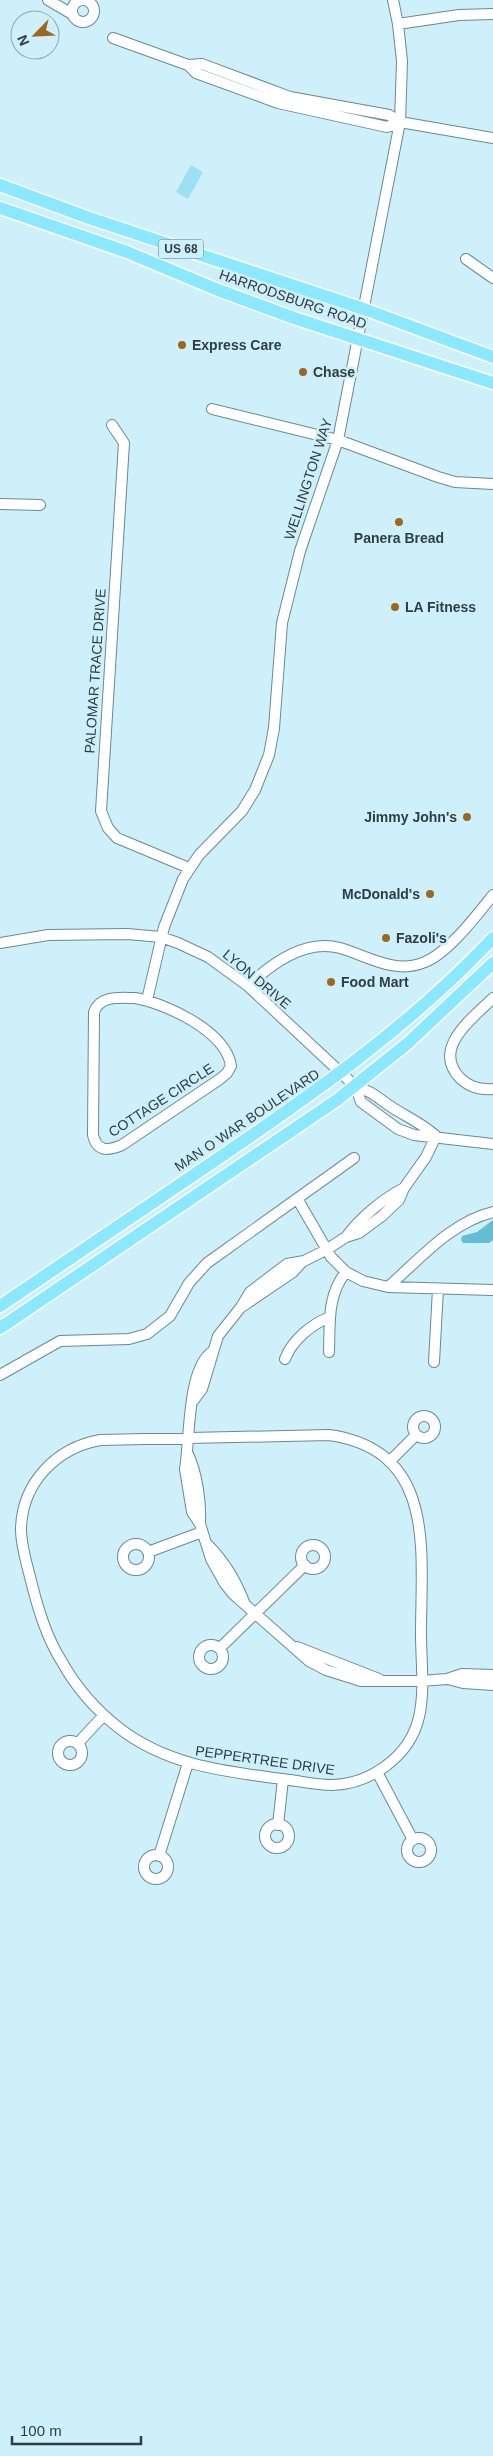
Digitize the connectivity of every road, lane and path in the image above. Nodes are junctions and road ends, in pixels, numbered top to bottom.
1 (48, 0) edge
2 (393, 0) edge
3 (72, 14) dead end
4 (493, 14) edge
5 (398, 24) junction
6 (112, 38) dead end
7 (400, 122) junction
8 (493, 138) edge
9 (0, 185) edge
10 (0, 208) edge
11 (466, 259) dead end
12 (493, 278) edge
13 (364, 309) junction
14 (358, 337) junction
15 (493, 357) edge
16 (493, 383) edge
17 (212, 409) dead end
18 (112, 425) dead end
19 (338, 440) junction
20 (493, 484) edge
21 (0, 504) edge
22 (40, 505) dead end
23 (189, 868) junction
24 (493, 895) edge
25 (161, 938) junction
26 (493, 938) edge
27 (0, 942) edge
28 (493, 963) edge
29 (248, 986) junction
30 (493, 998) edge
31 (147, 1000) junction
32 (342, 1073) junction
33 (355, 1086) junction
34 (493, 1089) edge
35 (436, 1136) junction
36 (493, 1144) edge
37 (354, 1158) dead end
38 (298, 1200) junction
39 (493, 1212) edge
40 (326, 1250) junction
41 (346, 1272) junction
42 (388, 1287) junction
43 (438, 1289) junction
44 (493, 1290) edge
45 (0, 1306) edge
46 (330, 1317) junction
47 (0, 1328) edge
48 (329, 1352) dead end
49 (285, 1359) dead end
50 (434, 1362) dead end
51 (0, 1375) edge
52 (416, 1435) dead end
53 (189, 1438) junction
54 (390, 1461) junction
55 (201, 1528) junction
56 (148, 1552) dead end
57 (304, 1565) dead end
58 (254, 1613) junction
59 (220, 1648) dead end
60 (493, 1675) edge
61 (447, 1679) junction
62 (421, 1681) junction
63 (493, 1685) edge
64 (104, 1715) junction
65 (78, 1743) dead end
66 (188, 1763) junction
67 (377, 1772) junction
68 (283, 1779) junction
69 (278, 1824) dead end
70 (413, 1840) dead end
71 (159, 1856) dead end

1 - 3 street
2 - 5 street, WELLINGTON WAY
4 - 5 street
5 - 7 street, WELLINGTON WAY
6 - 7 street
7 - 8 street
7 - 13 street, WELLINGTON WAY
9 - 13 main road, HARRODSBURG ROAD / US 68
10 - 14 main road, HARRODSBURG ROAD / US 68
11 - 12 street
13 - 14 street, WELLINGTON WAY
13 - 15 main road, HARRODSBURG ROAD / US 68
14 - 16 main road, HARRODSBURG ROAD / US 68
14 - 19 street, WELLINGTON WAY
17 - 19 street
18 - 23 street, PALOMAR TRACE DRIVE
19 - 20 street
19 - 23 street, WELLINGTON WAY
21 - 22 street
23 - 25 street, WELLINGTON WAY
24 - 29 street
25 - 27 street, LYON DRIVE
25 - 29 street, LYON DRIVE
25 - 31 street
26 - 32 main road, MAN O WAR BOULEVARD
28 - 33 main road
29 - 32 street, LYON DRIVE
30 - 34 street
31 - 31 street, COTTAGE CIRCLE
32 - 33 street, LYON DRIVE
32 - 45 main road, MAN O WAR BOULEVARD
33 - 35 street, LYON DRIVE
33 - 35 street, LYON DRIVE
33 - 47 main road
35 - 36 street, LYON DRIVE
35 - 40 street
37 - 38 street
38 - 40 street
38 - 51 street
39 - 42 street
40 - 41 street
40 - 53 street
41 - 42 street
41 - 46 street
42 - 43 street
43 - 44 street
43 - 50 street
46 - 48 street
46 - 49 street
52 - 54 street
53 - 54 street, PEPPERTREE DRIVE
53 - 55 street
53 - 64 street, PEPPERTREE DRIVE
54 - 62 street, PEPPERTREE DRIVE
55 - 56 street
55 - 58 street
57 - 58 street
58 - 59 street
58 - 62 street
60 - 61 street
61 - 62 street
61 - 63 street
62 - 67 street, PEPPERTREE DRIVE
64 - 65 street
64 - 66 street, PEPPERTREE DRIVE
66 - 68 street, PEPPERTREE DRIVE
66 - 71 street
67 - 68 street, PEPPERTREE DRIVE
67 - 70 street
68 - 69 street

